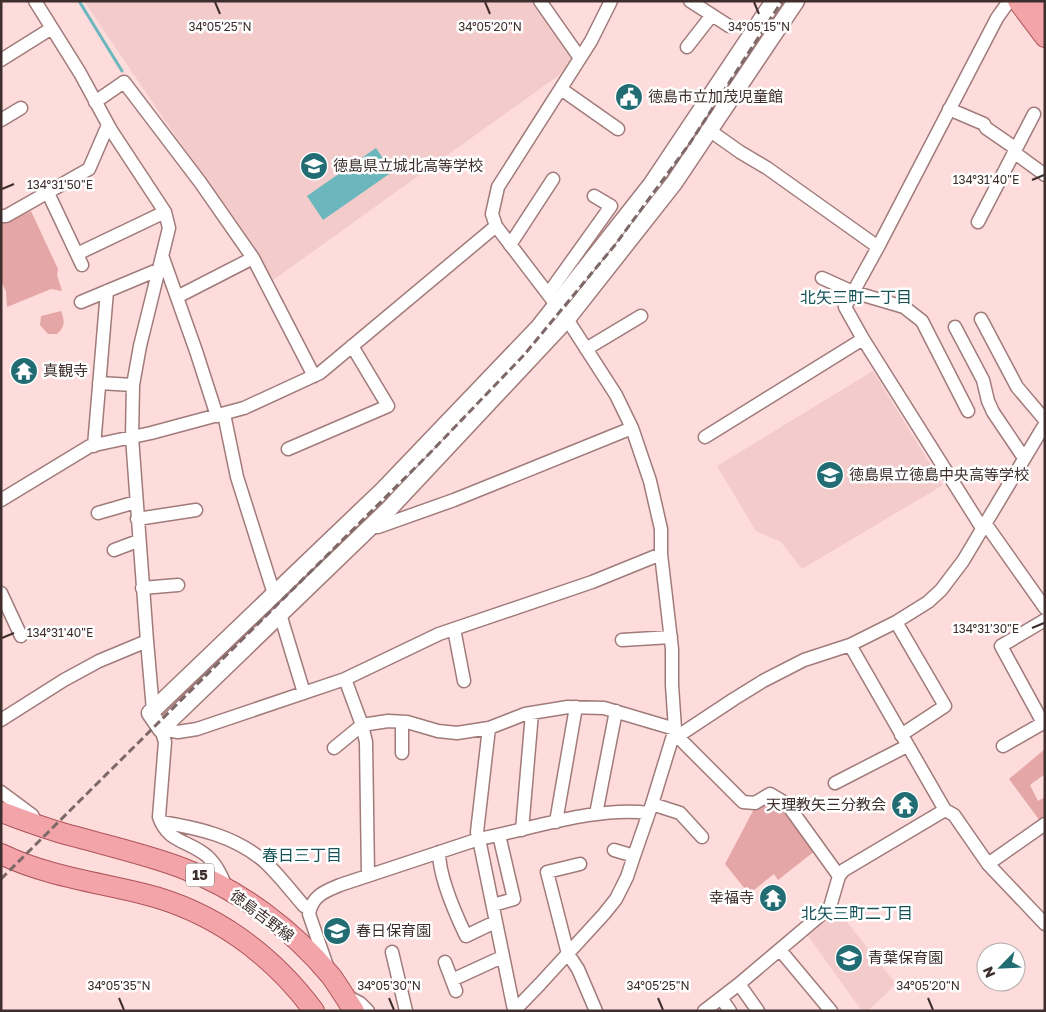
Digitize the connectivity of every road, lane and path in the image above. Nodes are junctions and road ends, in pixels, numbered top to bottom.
1 (35, 1) edge
2 (540, 1) edge
3 (611, 1) edge
4 (690, 1) edge
5 (774, 1) edge
6 (796, 1) edge
7 (1009, 1) edge
8 (1018, 1) edge
9 (1039, 1) edge
10 (1045, 9) edge
11 (712, 15) junction
12 (729, 26) dead end
13 (52, 28) junction
14 (1045, 37) edge
15 (687, 48) dead end
16 (580, 58) junction
17 (1, 60) edge
18 (561, 89) junction
19 (95, 102) junction
20 (21, 108) dead end
21 (949, 109) junction
22 (1034, 114) dead end
23 (1, 120) edge
24 (108, 125) junction
25 (618, 129) dead end
26 (709, 130) junction
27 (1015, 150) junction
28 (1045, 175) edge
29 (553, 179) dead end
30 (48, 193) junction
31 (594, 196) dead end
32 (165, 212) junction
33 (1, 216) edge
34 (978, 222) dead end
35 (496, 226) junction
36 (510, 245) junction
37 (878, 247) junction
38 (254, 258) junction
39 (161, 264) junction
40 (822, 278) dead end
41 (107, 291) junction
42 (854, 292) junction
43 (177, 297) junction
44 (552, 300) junction
45 (81, 302) dead end
46 (641, 316) dead end
47 (567, 318) junction
48 (981, 319) dead end
49 (955, 327) dead end
50 (863, 339) junction
51 (352, 346) junction
52 (586, 349) junction
53 (314, 376) junction
54 (99, 383) junction
55 (133, 385) junction
56 (968, 411) dead end
57 (220, 415) junction
58 (1045, 420) edge
59 (1045, 424) edge
60 (632, 428) junction
61 (132, 437) junction
62 (706, 437) dead end
63 (94, 446) junction
64 (288, 448) dead end
65 (1024, 458) junction
66 (1, 500) edge
67 (136, 502) junction
68 (196, 510) dead end
69 (98, 513) dead end
70 (137, 520) junction
71 (983, 526) junction
72 (371, 527) junction
73 (138, 541) junction
74 (114, 550) dead end
75 (662, 554) junction
76 (178, 585) dead end
77 (142, 588) junction
78 (1, 593) edge
79 (274, 594) junction
80 (1043, 603) edge
81 (280, 614) junction
82 (1045, 620) edge
83 (896, 622) junction
84 (454, 629) junction
85 (21, 636) dead end
86 (671, 637) junction
87 (622, 640) dead end
88 (147, 641) junction
89 (850, 645) junction
90 (345, 679) junction
91 (464, 681) dead end
92 (304, 693) junction
93 (576, 707) junction
94 (151, 711) junction
95 (616, 711) junction
96 (532, 713) junction
97 (1, 720) edge
98 (402, 722) junction
99 (362, 725) junction
100 (489, 728) junction
101 (161, 729) junction
102 (675, 735) junction
103 (904, 740) junction
104 (1002, 746) dead end
105 (334, 748) dead end
106 (402, 753) dead end
107 (835, 783) dead end
108 (1, 792) edge
109 (1, 800) edge
110 (20, 804) junction
111 (651, 808) junction
112 (945, 810) junction
113 (1, 812) edge
114 (596, 814) junction
115 (161, 822) junction
116 (556, 822) junction
117 (37, 824) junction
118 (1045, 824) edge
119 (522, 830) junction
120 (499, 835) junction
121 (702, 837) dead end
122 (479, 839) junction
123 (614, 850) dead end
124 (439, 852) junction
125 (1, 854) edge
126 (634, 856) junction
127 (580, 864) dead end
128 (988, 864) junction
129 (1, 866) edge
130 (368, 875) junction
131 (839, 876) junction
132 (105, 886) junction
133 (227, 889) junction
134 (493, 905) junction
135 (304, 906) dead end
136 (495, 922) junction
137 (1045, 924) edge
138 (780, 950) junction
139 (392, 952) dead end
140 (568, 954) junction
141 (502, 957) junction
142 (445, 962) dead end
143 (331, 977) junction
144 (739, 984) junction
145 (721, 998) junction
146 (345, 1002) edge
147 (314, 1011) edge
148 (354, 1011) edge
149 (368, 1011) edge
150 (406, 1011) edge
151 (514, 1011) edge
152 (596, 1011) edge
153 (704, 1011) edge
154 (730, 1011) edge
155 (758, 1011) edge
156 (831, 1011) edge

1 - 13 street
2 - 16 street
3 - 16 street
4 - 11 street
5 - 44 street
6 - 26 street
7 - 21 street
8 - 14 main road
9 - 10 main road
11 - 12 street
11 - 15 street
13 - 17 street
13 - 19 street
16 - 18 street
18 - 25 street
18 - 35 street
19 - 24 street
19 - 38 street
20 - 23 street
21 - 27 street
21 - 37 street
22 - 27 street
24 - 30 street
24 - 32 street
26 - 37 street
26 - 47 street
27 - 28 street
27 - 34 street
29 - 36 street
30 - 32 street
30 - 33 street
31 - 44 street
32 - 39 street
35 - 36 street
35 - 51 street
36 - 44 street
37 - 42 street
38 - 43 street
38 - 53 street
39 - 41 street
39 - 43 street
39 - 55 street
40 - 42 street
41 - 45 street
41 - 54 street
42 - 50 street
42 - 56 street
43 - 57 street
44 - 47 street
44 - 79 street
46 - 52 street
47 - 52 street
47 - 72 street
48 - 58 street
49 - 65 street
50 - 62 street
50 - 71 street
51 - 53 street
51 - 64 street
52 - 60 street
53 - 57 street
54 - 55 street
54 - 63 street
55 - 61 street
57 - 61 street
57 - 79 street
59 - 65 street
60 - 72 street
60 - 75 street
61 - 63 street
61 - 67 street
63 - 66 street
65 - 71 street
67 - 69 street
67 - 70 street
68 - 70 street
70 - 73 street
71 - 80 street
71 - 83 street
72 - 81 street
73 - 74 street
73 - 77 street
75 - 84 street
75 - 86 street
76 - 77 street
77 - 88 street
78 - 85 street
79 - 94 street
81 - 92 street
81 - 101 street
82 - 104 street
83 - 89 street
83 - 103 street
84 - 90 street
84 - 91 street
86 - 87 street
86 - 102 street
88 - 94 street
88 - 97 street
89 - 102 street
89 - 103 street
90 - 92 street
90 - 99 street
92 - 101 street
93 - 95 street
93 - 96 street
93 - 116 street
94 - 101 street
95 - 102 street
95 - 114 street
96 - 100 street
96 - 119 street
98 - 99 street
98 - 100 street
98 - 106 street
99 - 105 street
99 - 130 street
100 - 122 street
101 - 115 street
102 - 111 street
102 - 131 street
103 - 107 street
103 - 112 street
108 - 110 street
109 - 110 street
110 - 117 street
111 - 114 street
111 - 121 street
111 - 126 street
112 - 128 street
112 - 131 street
113 - 117 main road, 徳島吉野線 / 15
114 - 116 street
115 - 133 street
115 - 135 street
116 - 119 street
117 - 133 main road, 徳島吉野線 / 15
118 - 128 street
119 - 120 street
120 - 122 street
120 - 134 street
122 - 124 street
122 - 134 street
123 - 126 street
124 - 130 street
124 - 136 street
125 - 132 main road, 徳島吉野線 / 15
126 - 140 street
127 - 140 street
128 - 137 street
129 - 132 main road, 徳島吉野線 / 15
130 - 143 street
131 - 138 street
132 - 147 main road, 徳島吉野線 / 15
133 - 143 main road, 徳島吉野線 / 15
134 - 136 street
136 - 141 street
138 - 144 street
138 - 156 street
139 - 150 street
140 - 151 street
140 - 152 street
141 - 142 street
141 - 151 street
143 - 146 main road, 徳島吉野線 / 15
144 - 145 street
144 - 155 street
145 - 153 street
145 - 154 street
146 - 148 main road, 徳島吉野線 / 15
146 - 149 street

